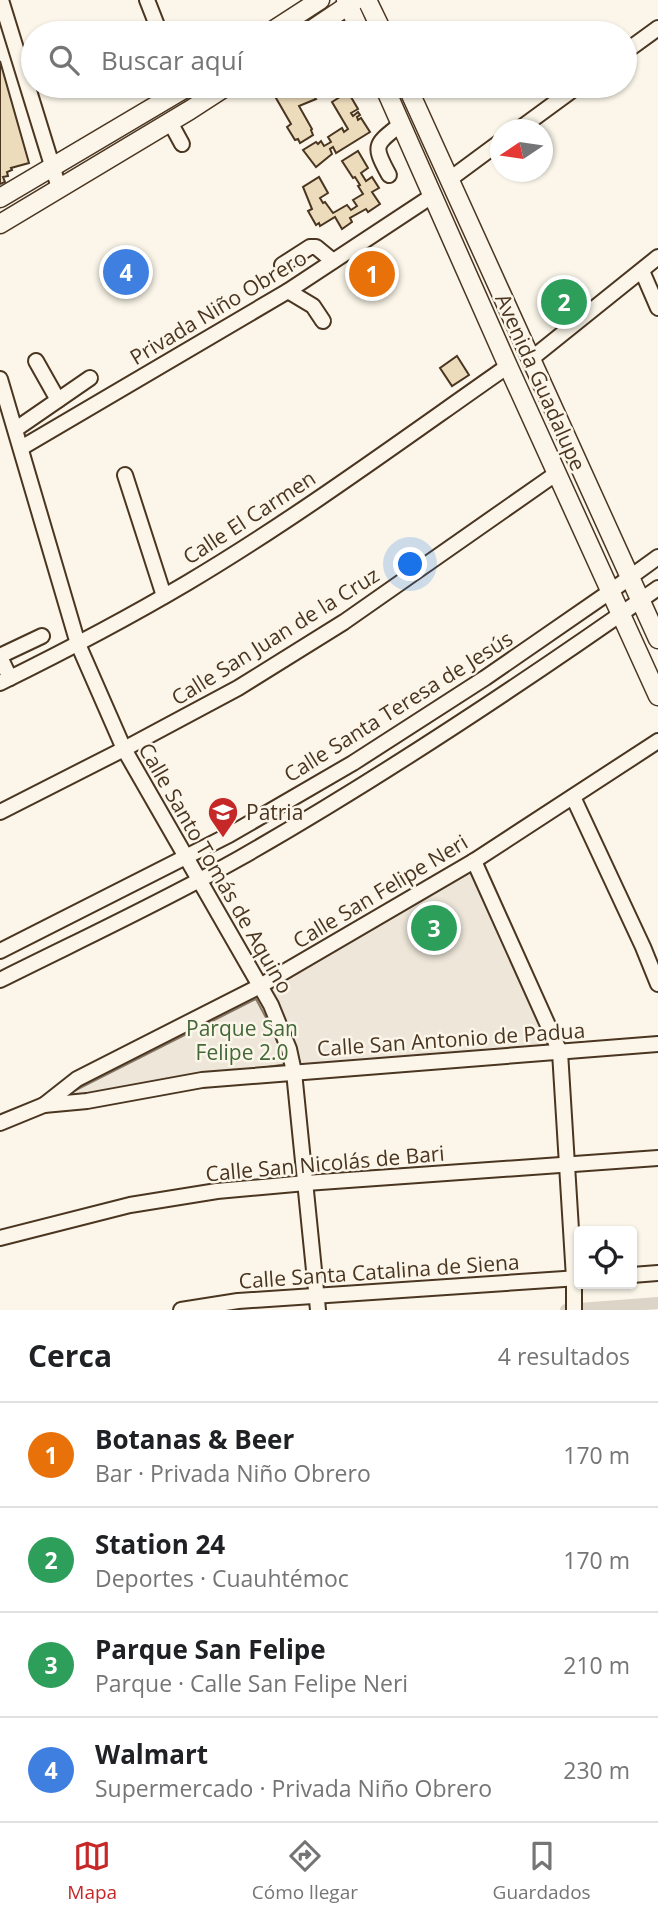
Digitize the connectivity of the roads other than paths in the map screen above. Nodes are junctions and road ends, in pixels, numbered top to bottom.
1 (1, 0) edge
2 (147, 0) edge
3 (320, 0) edge
4 (367, 0) edge
5 (351, 2) edge
6 (155, 21) edge
7 (288, 21) edge
8 (324, 21) edge
9 (357, 21) edge
10 (377, 21) edge
11 (658, 28) edge
12 (637, 43) edge
13 (21, 64) edge
14 (32, 98) edge
15 (165, 98) edge
16 (186, 98) edge
17 (208, 98) edge
18 (389, 98) edge
19 (413, 98) edge
20 (562, 98) edge
21 (190, 110) junction
22 (533, 119) edge
23 (170, 122) junction
24 (401, 124) junction
25 (182, 144) dead end
26 (490, 149) edge
27 (53, 167) junction
28 (389, 174) dead end
29 (450, 179) junction
30 (59, 188) junction
31 (432, 196) junction
32 (0, 198) edge
33 (0, 224) edge
34 (658, 257) edge
35 (333, 261) junction
36 (282, 265) dead end
37 (642, 271) junction
38 (288, 290) junction
39 (658, 308) edge
40 (323, 321) dead end
41 (531, 359) junction
42 (36, 361) dead end
43 (508, 366) junction
44 (90, 378) dead end
45 (0, 379) edge
46 (58, 400) junction
47 (16, 429) junction
48 (21, 448) junction
49 (557, 472) junction
50 (125, 475) dead end
51 (658, 556) edge
52 (630, 576) junction
53 (658, 588) edge
54 (611, 591) junction
55 (164, 596) junction
56 (640, 600) junction
57 (621, 614) junction
58 (42, 636) dead end
59 (658, 639) edge
60 (78, 644) junction
61 (5, 681) edge
62 (658, 696) edge
63 (658, 741) edge
64 (124, 749) junction
65 (573, 797) junction
66 (0, 812) edge
67 (185, 857) junction
68 (474, 861) junction
69 (198, 880) junction
70 (0, 951) edge
71 (0, 980) edge
72 (658, 984) edge
73 (260, 986) junction
74 (658, 1044) edge
75 (559, 1052) junction
76 (294, 1072) junction
77 (44, 1105) junction
78 (0, 1123) edge
79 (658, 1158) edge
80 (566, 1164) junction
81 (306, 1183) junction
82 (0, 1238) edge
83 (574, 1247) edge
84 (658, 1273) edge
85 (637, 1275) edge
86 (574, 1278) edge
87 (318, 1303) edge
88 (181, 1310) edge

1 - 13 street
2 - 6 street
3 - 7 main road
4 - 10 main road
5 - 8 main road
5 - 9 main road
11 - 12 street
14 - 27 street
15 - 27 main road
16 - 21 street
17 - 21 main road
18 - 24 main road, Avenida Guadalupe
19 - 29 main road, Avenida Guadalupe
20 - 22 street
21 - 23 main road
23 - 25 street
23 - 30 main road
24 - 28 street
24 - 31 main road, Avenida Guadalupe
26 - 29 street
27 - 30 street
27 - 32 main road
29 - 41 main road, Avenida Guadalupe
30 - 33 main road
31 - 35 street, Privada Niño Obrero
31 - 43 main road, Avenida Guadalupe
34 - 37 street
35 - 36 street
35 - 38 street, Privada Niño Obrero
37 - 39 street
37 - 41 street
38 - 40 street
38 - 48 street, Privada Niño Obrero
41 - 52 main road, Avenida Guadalupe
42 - 46 street
43 - 49 main road, Avenida Guadalupe
43 - 55 street, Calle El Carmen
44 - 46 street
45 - 47 street, Calle Santo Tomás de Aquino
46 - 47 street
47 - 48 street, Calle Santo Tomás de Aquino
48 - 60 street, Calle Santo Tomás de Aquino
49 - 54 main road, Avenida Guadalupe
49 - 64 street, Calle San Juan de la Cruz
50 - 55 street
51 - 52 street, Calle Santa Teresa de Jesús
52 - 54 street, Calle Santa Teresa de Jesús
52 - 56 main road, Avenida Guadalupe
53 - 56 street
54 - 57 main road, Avenida Guadalupe
54 - 67 street, Calle Santa Teresa de Jesús
55 - 60 street, Calle El Carmen
56 - 57 street
56 - 59 main road, Avenida Guadalupe
57 - 62 main road, Avenida Guadalupe
57 - 69 street
58 - 61 street
60 - 61 street, Calle El Carmen
60 - 64 street, Calle Santo Tomás de Aquino
63 - 65 street, Calle San Felipe Neri
64 - 66 street, Calle San Juan de la Cruz
64 - 67 street, Calle Santo Tomás de Aquino
65 - 68 street, Calle San Felipe Neri
65 - 72 street
67 - 69 street, Calle Santo Tomás de Aquino
67 - 70 street, Calle Santa Teresa de Jesús
68 - 73 street, Calle San Felipe Neri
68 - 75 street
69 - 71 street
69 - 73 street, Calle Santo Tomás de Aquino
73 - 76 street, Calle Santo Tomás de Aquino
73 - 77 street, Calle San Felipe Neri
74 - 75 street, Calle San Antonio de Padua
75 - 76 street, Calle San Antonio de Padua
75 - 80 street
76 - 77 street, Calle San Antonio de Padua
76 - 81 street, Calle Santo Tomás de Aquino
77 - 78 street, Calle San Antonio de Padua
79 - 80 street, Calle San Nicolás de Bari
80 - 81 street, Calle San Nicolás de Bari
80 - 83 street
81 - 82 street, Calle San Nicolás de Bari
81 - 87 street, Calle Santo Tomás de Aquino
84 - 85 street
86 - 87 street, Calle Santa Catalina de Siena
87 - 88 street, Calle Santa Catalina de Siena

